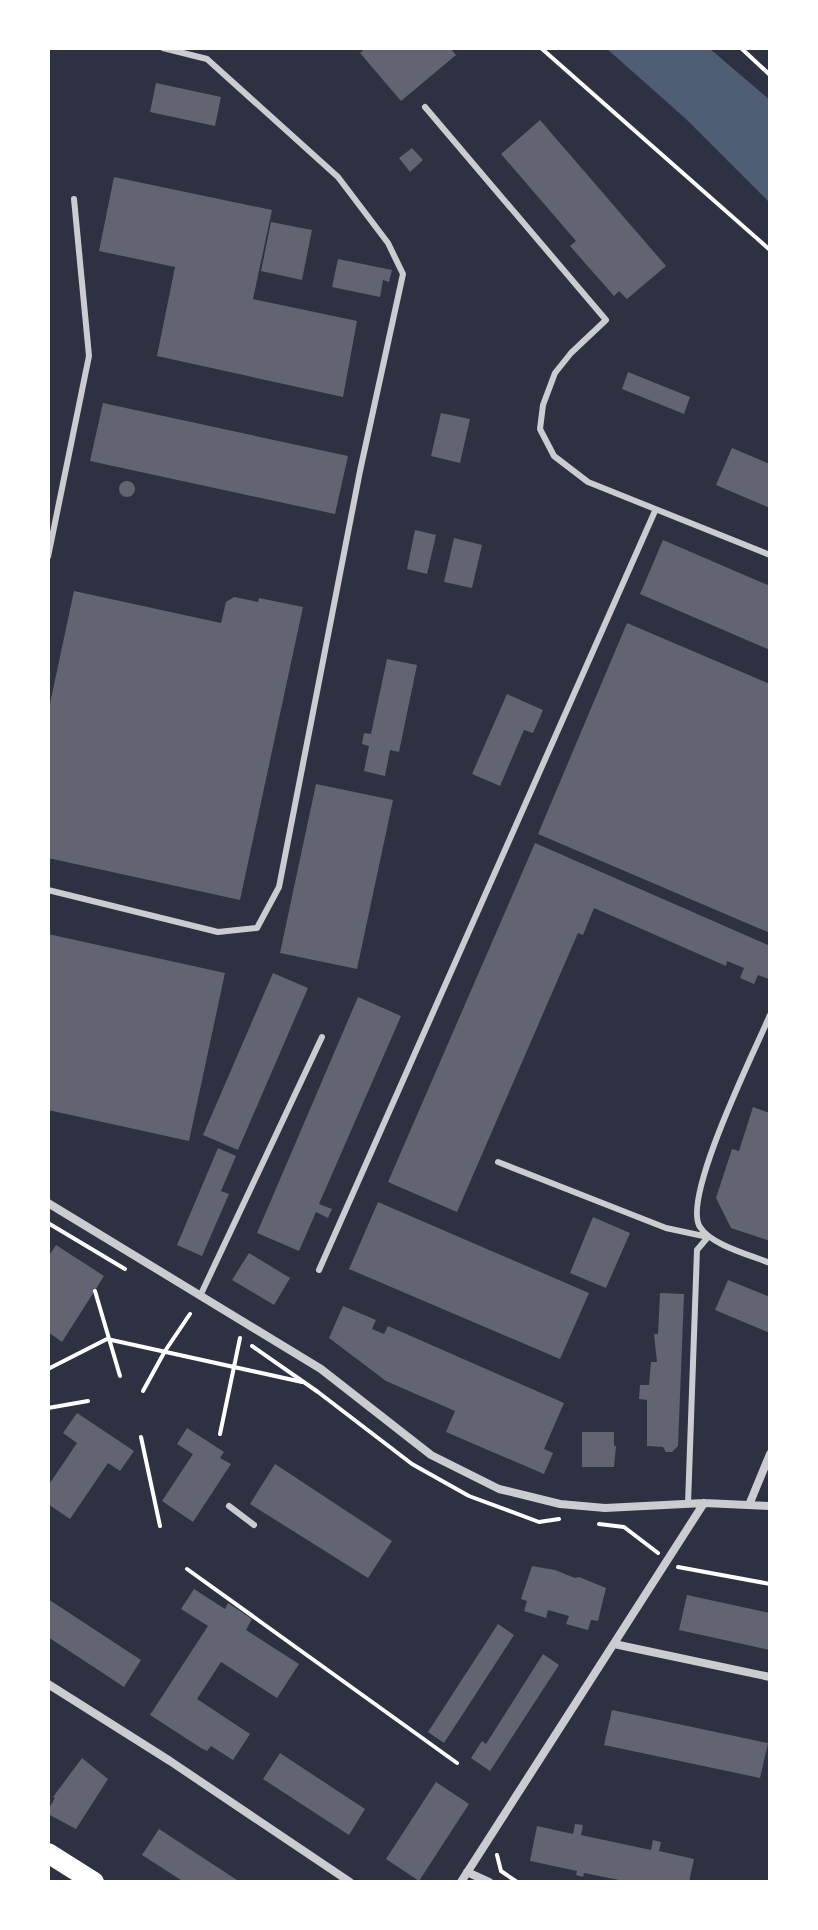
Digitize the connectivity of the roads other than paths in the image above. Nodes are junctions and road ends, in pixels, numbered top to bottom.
1 (163, 48) edge
2 (425, 107) dead end
3 (74, 199) dead end
4 (655, 511) junction
5 (770, 555) edge
6 (48, 557) edge
7 (48, 890) edge
8 (770, 1015) edge
9 (322, 1037) dead end
10 (498, 1162) dead end
11 (48, 1203) edge
12 (708, 1237) junction
13 (770, 1263) edge
14 (319, 1270) dead end
15 (201, 1294) junction
16 (770, 1454) edge
17 (704, 1503) junction
18 (688, 1504) junction
19 (749, 1505) junction
20 (229, 1506) dead end
21 (770, 1506) edge
22 (254, 1525) dead end
23 (614, 1644) junction
24 (770, 1677) edge
25 (48, 1684) edge
26 (48, 1853) edge
27 (467, 1872) junction
28 (94, 1882) edge
29 (350, 1882) edge
30 (461, 1882) edge
31 (489, 1882) edge

1 - 7 lane
2 - 4 lane
3 - 6 lane
4 - 5 lane
4 - 14 lane
8 - 12 lane
9 - 15 lane
10 - 12 lane
11 - 15 street
12 - 13 lane
12 - 18 lane
15 - 18 street
16 - 19 street
17 - 18 street
17 - 19 street
17 - 23 street
19 - 21 street
20 - 22 lane
23 - 24 street
23 - 27 street
25 - 29 street
26 - 28 main road
27 - 30 street
27 - 31 street

